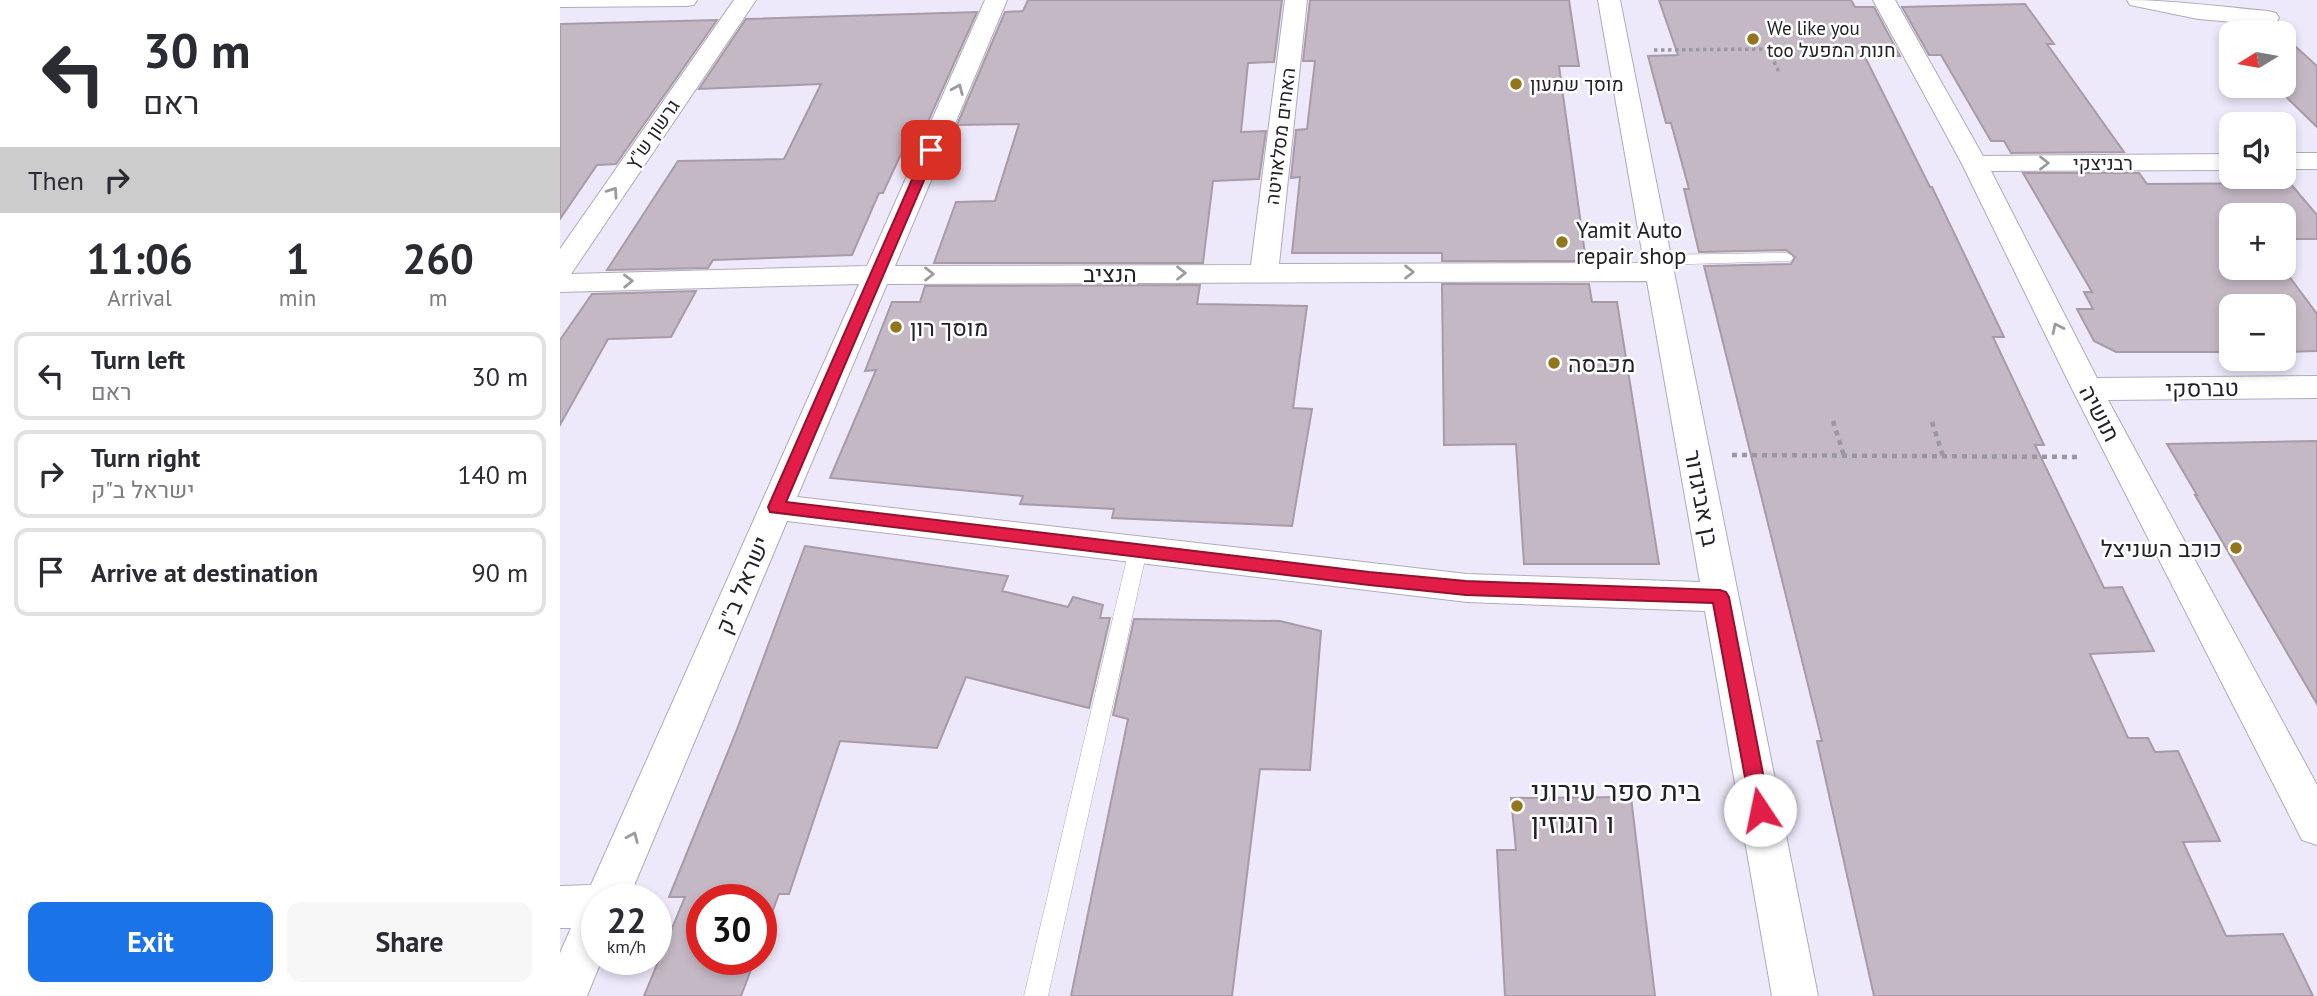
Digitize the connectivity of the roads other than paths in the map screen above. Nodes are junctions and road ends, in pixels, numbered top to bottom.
1 (687, 0) edge
2 (745, 0) edge
3 (996, 0) edge
4 (1296, 0) edge
5 (1609, 0) edge
6 (1884, 0) edge
7 (2138, 0) edge
8 (560, 1) edge
9 (2267, 18) dead end
10 (2317, 161) edge
11 (2219, 162) edge
12 (2296, 162) edge
13 (1975, 164) junction
14 (1786, 258) dead end
15 (1658, 266) junction
16 (560, 269) edge
17 (1264, 272) junction
18 (877, 275) junction
19 (560, 283) edge
20 (2317, 387) edge
21 (2087, 389) junction
22 (776, 507) junction
23 (1138, 550) junction
24 (1720, 597) junction
25 (2316, 823) edge
26 (613, 884) edge
27 (581, 906) edge
28 (560, 907) edge
29 (581, 957) edge
30 (564, 996) edge
31 (1036, 996) edge
32 (1795, 996) edge

1 - 8 street
16 -> 2 street, גרשון ש"ץ
18 -> 3 street, ישראל ב"ק
4 - 17 street, האחים מסלאויטה
5 - 15 street, בן אביגדור
6 - 13 street, תושיה
7 - 9 street
10 - 12 street
13 -> 11 street, רבניצקי
21 -> 13 street, תושיה
14 - 15 lane
17 -> 15 street, הנציב
15 - 24 street, בן אביגדור
18 -> 17 street, הנציב
19 -> 18 street, הנציב
18 - 22 street, ישראל ב"ק
20 - 21 street, טברסקי
21 - 25 street, תושיה
22 - 23 street
26 -> 22 street, ישראל ב"ק
23 - 24 street
23 - 31 lane
24 - 32 street, בן אביגדור
27 - 28 street
29 - 30 street

